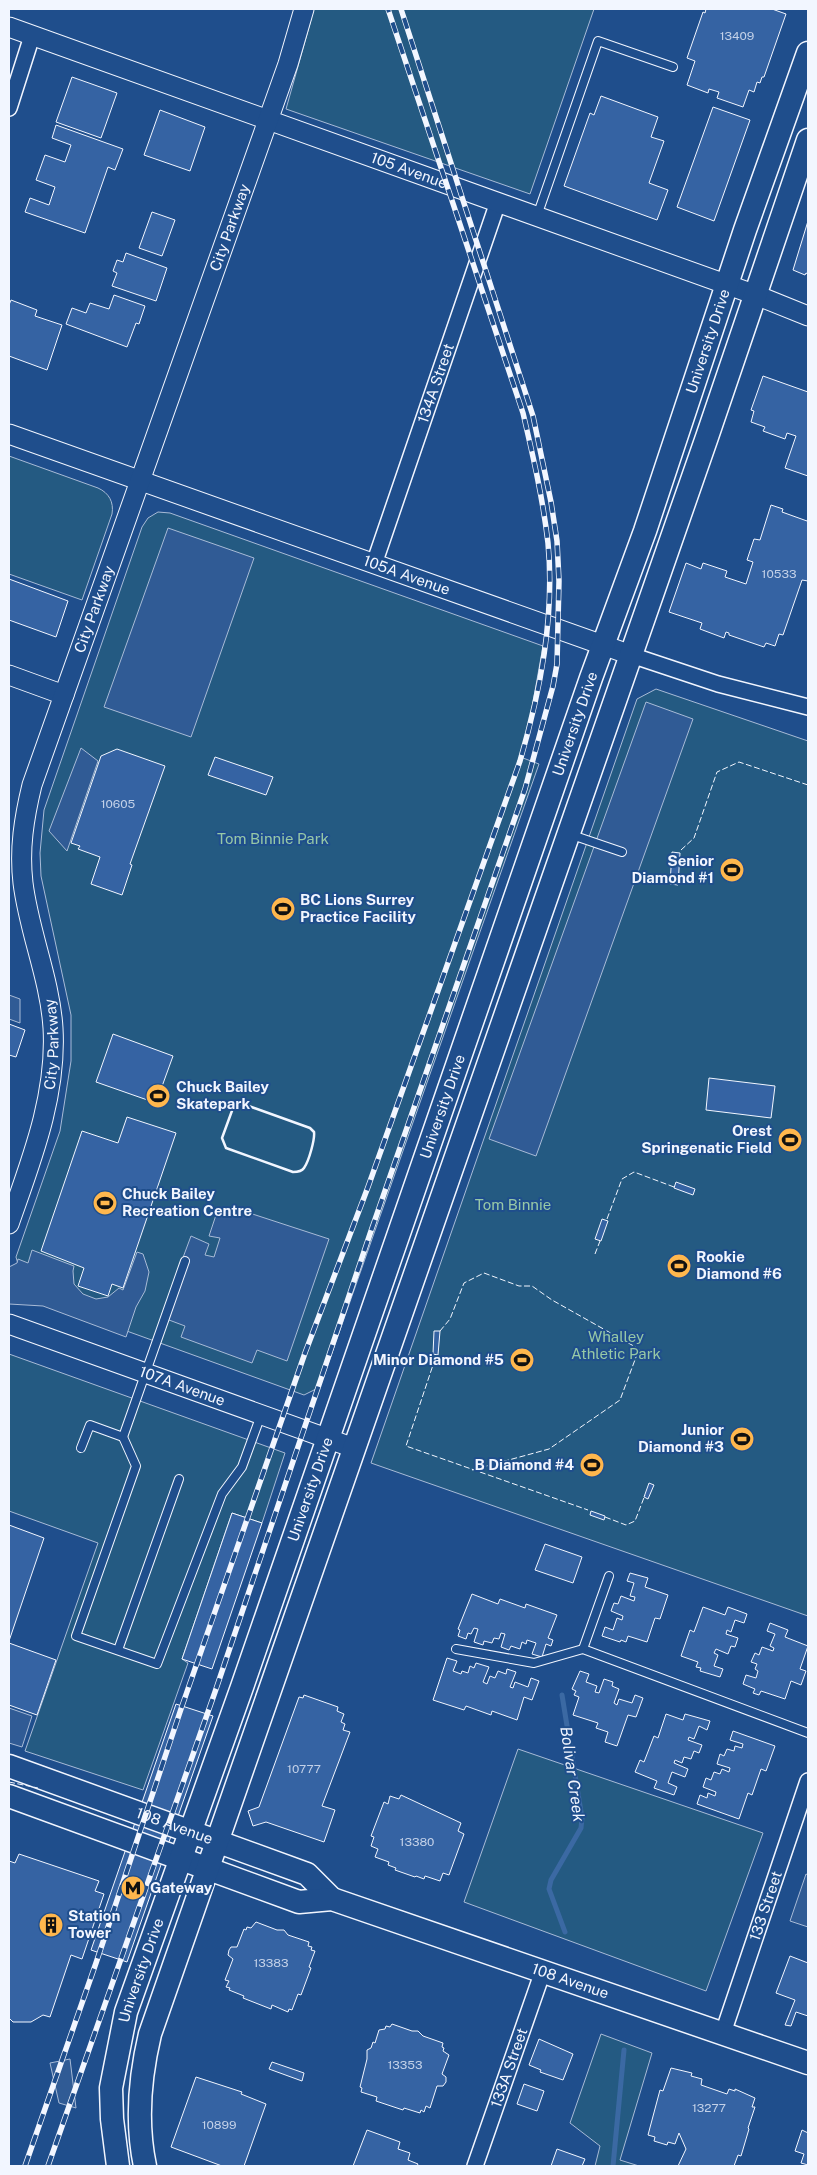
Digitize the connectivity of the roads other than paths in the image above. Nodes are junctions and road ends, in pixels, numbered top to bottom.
1 (304, 9) edge
2 (9, 27) edge
3 (32, 36) junction
4 (808, 53) edge
5 (673, 67) dead end
6 (9, 108) edge
7 (268, 120) junction
8 (808, 140) edge
9 (498, 202) junction
10 (537, 216) junction
11 (728, 285) junction
12 (756, 295) junction
13 (808, 316) edge
14 (9, 434) edge
15 (139, 481) junction
16 (374, 564) junction
17 (604, 645) junction
18 (631, 655) junction
19 (9, 675) edge
20 (64, 695) junction
21 (808, 707) edge
22 (569, 834) junction
23 (622, 852) dead end
24 (9, 1224) edge
25 (185, 1261) dead end
26 (9, 1324) edge
27 (146, 1373) junction
28 (261, 1415) junction
29 (124, 1437) junction
30 (328, 1438) junction
31 (81, 1448) dead end
32 (354, 1448) junction
33 (179, 1479) dead end
34 (609, 1576) dead end
35 (456, 1648) dead end
36 (583, 1649) junction
37 (118, 1650) junction
38 (808, 1733) edge
39 (9, 1766) edge
40 (808, 1781) edge
41 (9, 1796) edge
42 (190, 1832) junction
43 (217, 1841) junction
44 (181, 1859) junction
45 (207, 1868) junction
46 (332, 1898) junction
47 (543, 1971) junction
48 (723, 2033) junction
49 (808, 2063) edge
50 (118, 2166) edge
51 (145, 2166) edge
52 (475, 2166) edge

1 - 7 street, City Parkway
2 - 3 street, 105 Avenue
3 - 6 street
3 - 7 street, 105 Avenue
4 - 11 main road, University Drive
5 - 10 lane
7 - 9 street, 105 Avenue
7 - 15 street, City Parkway
8 - 12 main road, University Drive
9 - 10 street, 105 Avenue
9 - 16 street, 134A Street
10 - 11 street, 105 Avenue
11 - 12 street, 105 Avenue
11 - 17 main road, University Drive
12 - 13 street, 105 Avenue
12 - 18 main road, University Drive
14 - 15 street, 105A Avenue
15 - 16 street, 105A Avenue
15 - 20 street, City Parkway
16 - 17 street, 105A Avenue
17 - 18 street, 105A Avenue
17 - 30 main road, University Drive
18 - 21 street, 105A Avenue
18 - 22 main road, University Drive
19 - 20 street
20 - 24 street, City Parkway
22 - 23 lane
22 - 32 main road, University Drive
25 - 27 lane
26 - 27 street, 107A Avenue
27 - 28 street, 107A Avenue
27 - 29 lane
28 - 30 street, 107A Avenue
28 - 37 lane
29 - 31 lane
29 - 37 lane
30 - 32 street, 107A Avenue
30 - 42 main road, University Drive
32 - 43 main road, University Drive
33 - 37 lane
34 - 36 lane
35 - 36 lane
36 - 38 lane
39 - 42 main road, 108 Avenue
40 - 48 street, 133 Street
41 - 44 main road, 108 Avenue
42 - 43 main road, 108 Avenue
42 - 44 main road, University Drive
43 - 45 main road, University Drive
43 - 46 main road, 108 Avenue
44 - 45 main road, 108 Avenue
44 - 50 main road, University Drive
45 - 46 main road, 108 Avenue
45 - 51 main road, University Drive
46 - 47 main road, 108 Avenue
47 - 48 main road, 108 Avenue
47 - 52 street, 133A Street
48 - 49 main road, 108 Avenue

